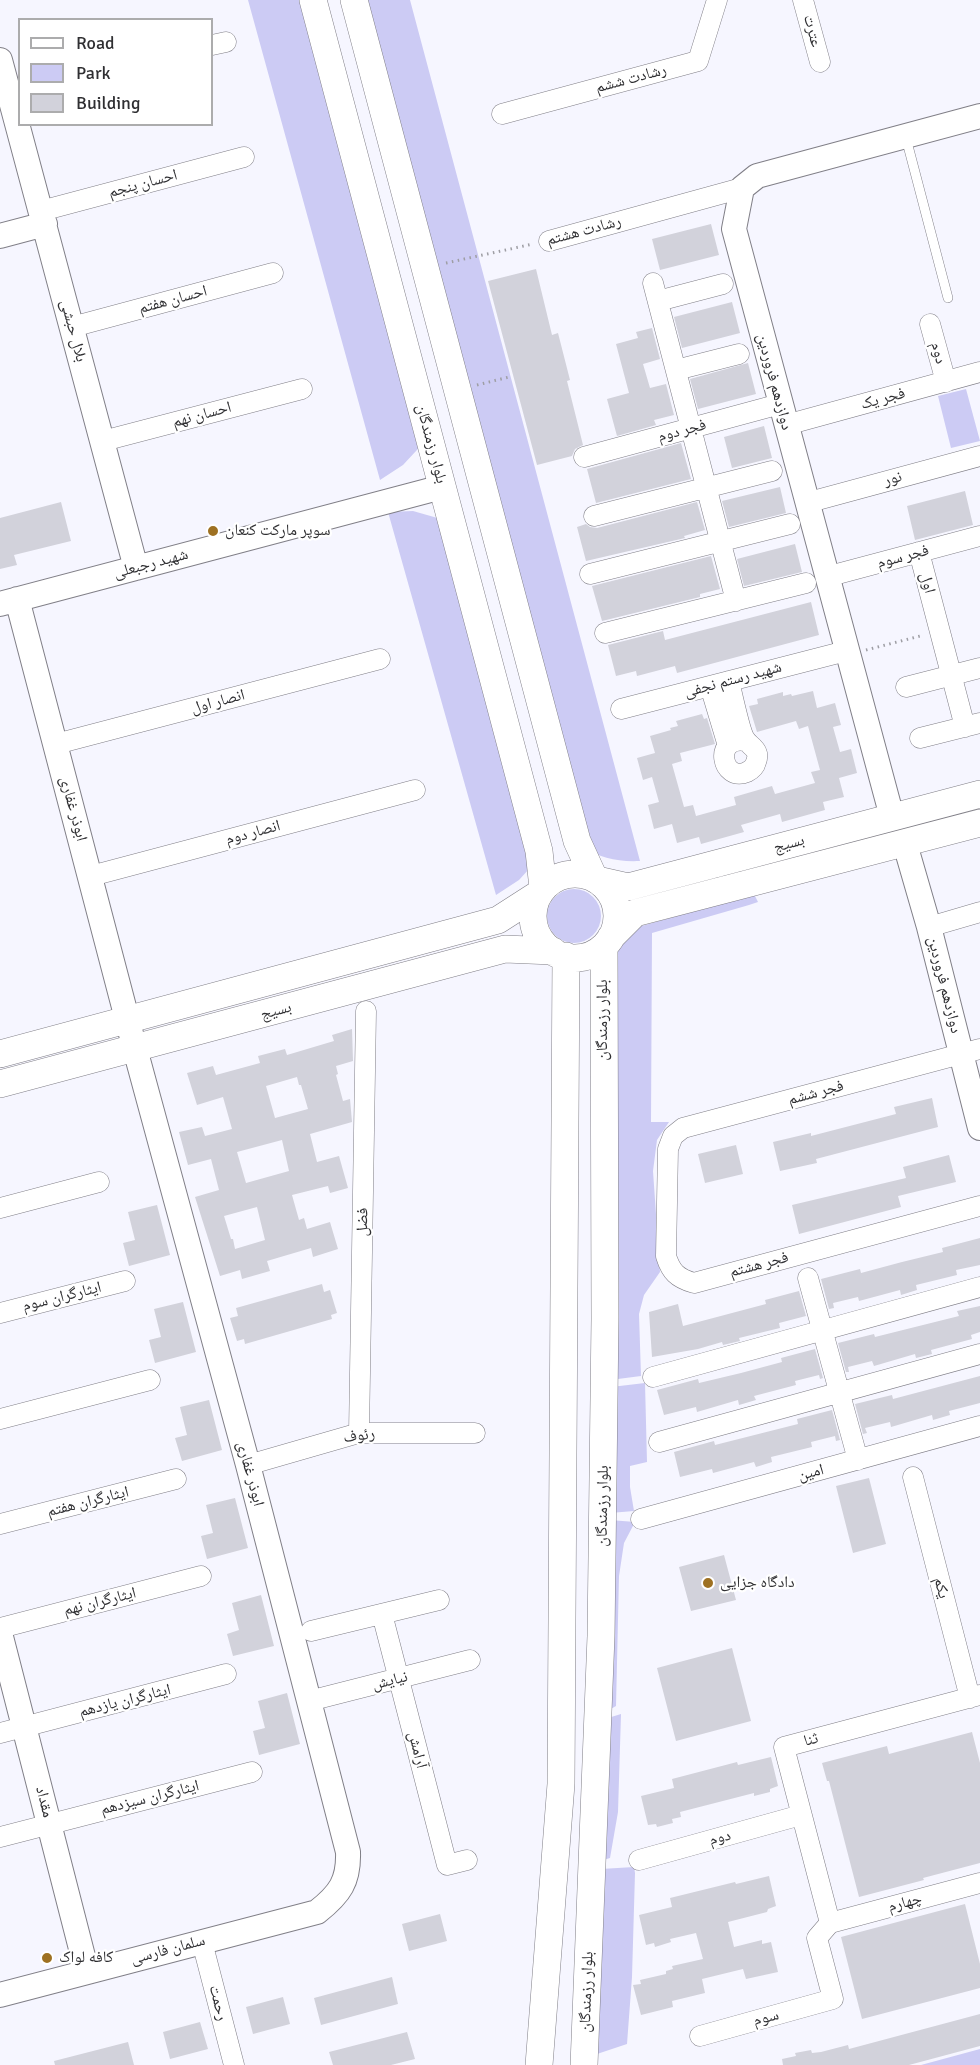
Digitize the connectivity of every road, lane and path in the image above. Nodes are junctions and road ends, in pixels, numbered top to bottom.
1 (313, 0) edge
2 (354, 0) edge
3 (717, 0) edge
4 (803, 0) edge
5 (0, 60) edge
6 (820, 62) dead end
7 (9, 94) edge
8 (502, 114) dead end
9 (980, 116) edge
10 (905, 136) junction
11 (244, 157) dead end
12 (742, 188) junction
13 (43, 217) junction
14 (0, 236) edge
15 (549, 241) joint
16 (425, 268) junction
17 (273, 273) dead end
18 (723, 284) dead end
19 (948, 298) dead end
20 (930, 324) dead end
21 (72, 327) junction
22 (739, 354) dead end
23 (676, 370) junction
24 (980, 372) edge
25 (508, 376) dead end
26 (946, 382) junction
27 (302, 389) dead end
28 (458, 390) junction
29 (783, 415) junction
30 (691, 428) junction
31 (103, 441) junction
32 (980, 456) edge
33 (584, 457) dead end
34 (772, 471) dead end
35 (442, 487) junction
36 (707, 488) junction
37 (806, 502) junction
38 (594, 516) dead end
39 (790, 524) dead end
40 (980, 536) edge
41 (720, 542) junction
42 (919, 552) junction
43 (136, 568) junction
44 (590, 574) dead end
45 (816, 580) junction
46 (9, 601) edge
47 (736, 601) junction
48 (938, 622) junction
49 (605, 633) dead end
50 (847, 653) junction
51 (380, 659) dead end
52 (980, 668) edge
53 (952, 675) junction
54 (720, 684) junction
55 (906, 687) dead end
56 (621, 710) dead end
57 (973, 725) edge
58 (920, 738) dead end
59 (736, 743) dead end
60 (56, 744) junction
61 (415, 790) dead end
62 (980, 794) edge
63 (892, 817) junction
64 (980, 823) edge
65 (905, 844) junction
66 (91, 876) junction
67 (596, 879) junction
68 (542, 891) junction
69 (980, 912) edge
70 (929, 927) junction
71 (607, 942) junction
72 (559, 954) junction
73 (366, 1011) dead end
74 (127, 1020) junction
75 (135, 1049) junction
76 (971, 1052) edge
77 (0, 1054) edge
78 (0, 1084) edge
79 (980, 1128) edge
80 (673, 1137) joint
81 (99, 1182) dead end
82 (980, 1206) edge
83 (0, 1208) edge
84 (808, 1278) dead end
85 (124, 1281) dead end
86 (980, 1287) edge
87 (0, 1313) edge
88 (822, 1330) junction
89 (980, 1354) edge
90 (653, 1377) dead end
91 (150, 1380) dead end
92 (839, 1392) junction
93 (0, 1419) edge
94 (980, 1426) edge
95 (359, 1433) junction
96 (475, 1434) dead end
97 (659, 1442) dead end
98 (858, 1460) junction
99 (248, 1465) junction
100 (913, 1478) dead end
101 (176, 1479) dead end
102 (641, 1519) dead end
103 (0, 1524) edge
104 (201, 1576) dead end
105 (439, 1600) dead end
106 (382, 1614) junction
107 (0, 1628) edge
108 (311, 1631) dead end
109 (0, 1633) edge
110 (470, 1660) dead end
111 (226, 1674) dead end
112 (398, 1678) junction
113 (975, 1697) edge
114 (309, 1701) junction
115 (24, 1726) junction
116 (0, 1733) edge
117 (252, 1772) dead end
118 (801, 1815) junction
119 (49, 1824) junction
120 (0, 1837) edge
121 (467, 1860) dead end
122 (639, 1860) dead end
123 (980, 1883) edge
124 (333, 1899) joint
125 (830, 1923) junction
126 (202, 1942) junction
127 (87, 1972) junction
128 (0, 1995) edge
129 (700, 2036) dead end
130 (234, 2065) edge
131 (539, 2065) edge
132 (584, 2065) edge

1 - 35 main road, بلوار رزمندگان
2 - 16 main road
3 - 8 street, رشادت ششم
4 - 6 street, عترت
5 - 7 street, بلال حبشی
7 - 13 street, بلال حبشی
9 - 10 street
10 - 12 street
10 - 19 lane
11 - 13 street, احسان پنجم
12 - 15 street, رشادت هشتم
12 - 29 street, دوازدهم فروردین
13 - 14 street
13 - 21 street, بلال حبشی
15 - 16 path, رشادت هشتم
16 - 28 main road
17 - 21 street, احسان هفتم
18 - 23 street
20 - 26 street, دوم
21 - 31 street, بلال حبشی
22 - 23 street
23 - 30 street
24 - 26 street, فجر یک
25 - 28 path
26 - 29 street, فجر یک
27 - 31 street, احسان نهم
28 - 67 main road
29 - 30 street, فجر دوم
29 - 37 street, دوازدهم فروردین
30 - 33 street, فجر دوم
30 - 36 street
31 - 43 street, بلال حبشی
32 - 37 street, نور
34 - 36 street
35 - 43 street, شهید رجبعلی
35 - 68 main road, بلوار رزمندگان
36 - 38 street
36 - 41 street
37 - 45 street, دوازدهم فروردین
39 - 41 street
40 - 42 street, فجر سوم
41 - 44 street
41 - 47 street
42 - 45 street, فجر سوم
42 - 48 street, اول
43 - 46 street, شهید رجبعلی
45 - 47 street, فجر سوم
45 - 50 street, دوازدهم فروردین
46 - 60 street, ابوذر غفاری
47 - 49 street, فجر سوم
48 - 50 path
48 - 53 street, اول
50 - 54 street, شهید رستم نجفی
50 - 63 street, دوازدهم فروردین
51 - 60 street, انصار اول
52 - 53 street
53 - 55 street
53 - 57 street, اول
54 - 56 street, شهید رستم نجفی
54 - 59 street
57 - 58 street
60 - 66 street, ابوذر غفاری
61 - 66 street, انصار دوم
62 - 63 main road, بسیج
63 - 67 main road, بسیج
64 - 65 main road, بسیج
65 - 70 street, دوازدهم فروردین
65 - 71 main road, بسیج
66 - 74 street, ابوذر غفاری
67 - 68 main road
67 - 71 main road
68 - 72 main road
68 - 74 main road, بسیج
69 - 70 street
70 - 76 street, دوازدهم فروردین
71 - 72 main road
71 - 132 main road, بلوار رزمندگان
72 - 75 main road, بسیج
72 - 131 main road
73 - 95 street, فضل
74 - 75 street, ابوذر غفاری
74 - 77 main road, بسیج
75 - 78 main road, بسیج
75 - 99 street, ابوذر غفاری
76 - 79 street, دوازدهم فروردین
76 - 80 street, فجر ششم
80 - 82 street, فجر هشتم
81 - 83 street
84 - 88 street
85 - 87 street, ایثارگران سوم
86 - 88 street
88 - 90 street
88 - 92 street
89 - 92 street
91 - 93 street
92 - 97 street
92 - 98 street
94 - 98 street, امین
95 - 96 street, رئوف
95 - 99 street, رئوف
98 - 102 street, امین
99 - 114 street, ابوذر غفاری
100 - 113 street, یکم
101 - 103 street, ایثارگران هفتم
104 - 107 street, ایثارگران نهم
105 - 106 street
106 - 108 street
106 - 112 street, آرامش
109 - 115 street, مقداد
110 - 112 street, نیایش
111 - 115 street, ایثارگران یازدهم
112 - 114 street, نیایش
112 - 121 street, آرامش
113 - 118 street, ثنا
114 - 124 street, ابوذر غفاری
115 - 116 street, ایثارگران یازدهم
115 - 119 street, مقداد
117 - 119 street, ایثارگران سیزدهم
118 - 122 street, دوم
118 - 125 street, ثنا
119 - 120 street, ایثارگران سیزدهم
119 - 127 street, مقداد
123 - 125 street, چهارم
124 - 126 street, سلمان فارسی
125 - 129 street, سوم
126 - 127 street, سلمان فارسی
126 - 130 street, رحمت
127 - 128 street, سلمان فارسی

